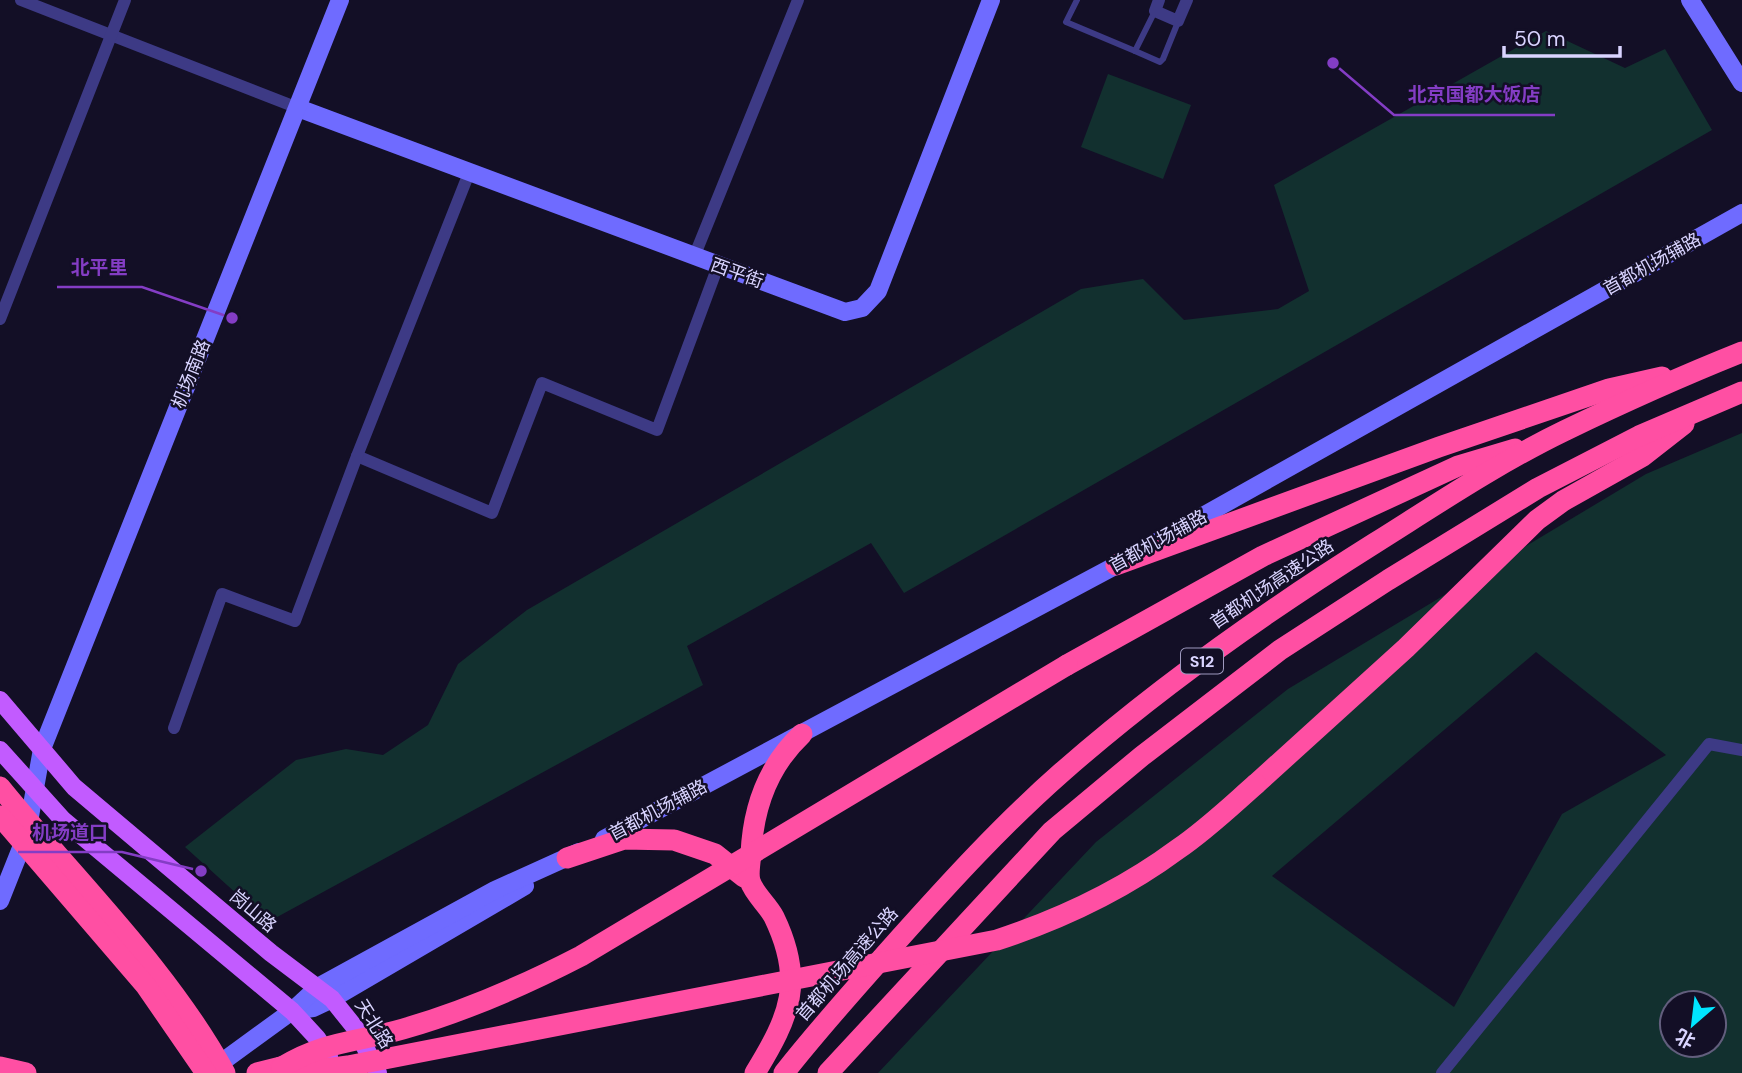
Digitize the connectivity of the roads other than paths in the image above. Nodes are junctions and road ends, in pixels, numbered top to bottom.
1 (21, 0) edge
2 (125, 0) edge
3 (340, 0) edge
4 (798, 0) edge
5 (991, 0) edge
6 (1077, 0) edge
7 (1187, 0) edge
8 (1690, 0) edge
9 (1157, 6) edge
10 (1178, 21) junction
11 (111, 35) junction
12 (1135, 51) junction
13 (1742, 83) edge
14 (298, 108) junction
15 (469, 173) junction
16 (1742, 213) edge
17 (694, 257) junction
18 (718, 266) junction
19 (0, 319) edge
20 (1742, 352) edge
21 (1708, 365) junction
22 (1742, 392) edge
23 (1710, 405) junction
24 (1563, 432) junction
25 (357, 456) junction
26 (1116, 565) junction
27 (0, 700) edge
28 (174, 729) dead end
29 (802, 734) junction
30 (42, 749) junction
31 (0, 750) edge
32 (1742, 750) edge
33 (19, 772) junction
34 (0, 787) edge
35 (36, 790) junction
36 (0, 816) edge
37 (0, 831) edge
38 (567, 858) junction
39 (750, 881) junction
40 (0, 901) edge
41 (325, 993) junction
42 (292, 1012) junction
43 (0, 1067) edge
44 (281, 1067) junction
45 (26, 1073) edge
46 (206, 1073) edge
47 (225, 1073) edge
48 (257, 1073) edge
49 (337, 1073) edge
50 (378, 1073) edge
51 (755, 1073) edge
52 (783, 1073) edge
53 (828, 1073) edge
54 (1441, 1073) edge

1 - 11 street
2 - 11 street
3 - 14 street, 机场南路
4 - 17 street
5 - 18 street, 西平街
6 - 12 lane
7 - 10 street
8 - 13 street
9 - 10 street
9 - 12 lane
10 - 12 lane
11 - 14 street
11 - 19 street
14 - 15 street, 西平街
14 - 30 street, 机场南路
15 - 17 street, 西平街
15 - 25 street
16 - 26 street, 首都机场辅路
17 - 18 street, 西平街
18 - 25 street
20 - 21 highway, 首都机场高速公路 / S12
21 - 24 highway, 首都机场高速公路 / S12
21 - 26 highway
22 - 23 highway, S12
23 - 44 highway, bridge
23 - 53 highway, S12
24 - 44 highway, bridge
24 - 52 highway, 首都机场高速公路 / S12
25 - 28 street
26 - 29 street, 首都机场辅路
27 - 30 main road
29 - 38 street, 首都机场辅路
29 - 39 highway
30 - 33 street
30 - 35 street
30 - 41 main road, 岗山路
31 - 33 main road
32 - 54 street
33 - 35 main road
33 - 37 street
34 - 47 highway, bridge
35 - 40 street
35 - 42 main road
36 - 46 highway, bridge
38 - 39 highway
38 - 41 street, 首都机场辅路
39 - 51 highway
41 - 42 street, 首都机场辅路
41 - 50 main road, 天北路
42 - 46 street, 首都机场辅路
42 - 49 main road
43 - 45 highway
44 - 48 highway

